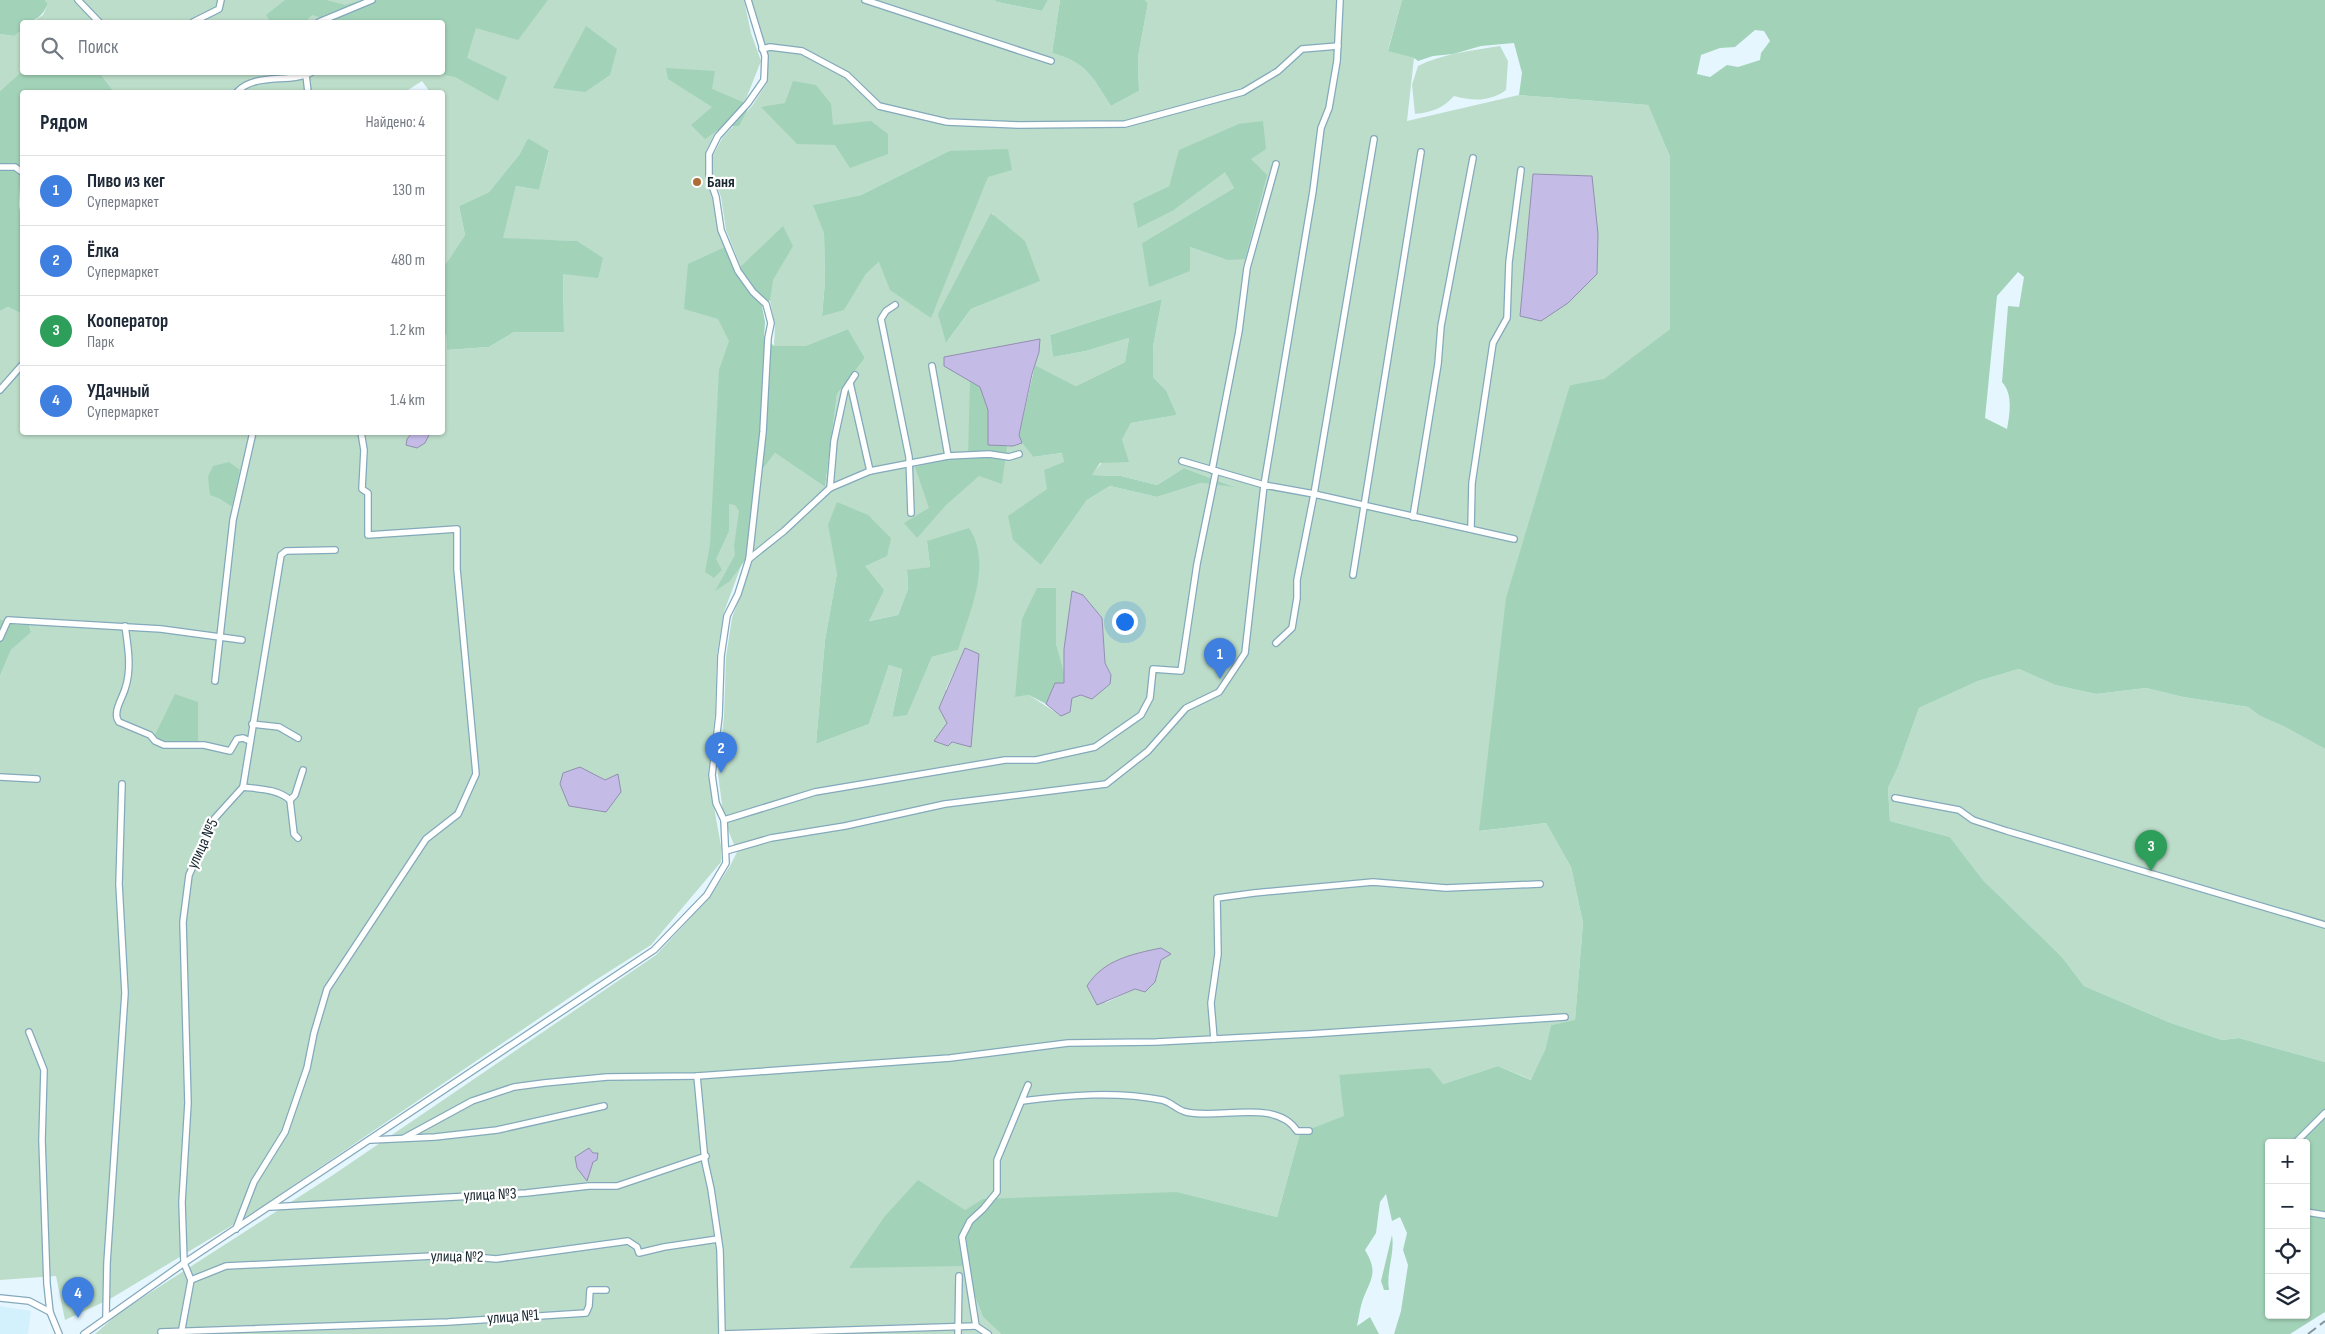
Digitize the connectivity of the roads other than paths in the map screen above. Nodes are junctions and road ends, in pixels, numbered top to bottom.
1 (78, 0) edge
2 (221, 0) edge
3 (372, 0) edge
4 (748, 0) edge
5 (865, 0) edge
6 (1340, 0) edge
7 (97, 20) edge
8 (198, 20) edge
9 (324, 20) edge
10 (1338, 46) junction
11 (762, 49) junction
12 (1051, 61) dead end
13 (303, 75) edge
14 (309, 75) edge
15 (239, 90) edge
16 (308, 90) edge
17 (1374, 140) dead end
18 (1421, 152) dead end
19 (1473, 158) dead end
20 (1276, 164) dead end
21 (0, 166) edge
22 (1521, 170) dead end
23 (20, 171) edge
24 (894, 305) dead end
25 (932, 366) dead end
26 (20, 367) edge
27 (854, 375) dead end
28 (850, 383) junction
29 (0, 390) edge
30 (251, 435) edge
31 (361, 435) edge
32 (1020, 454) dead end
33 (948, 456) junction
34 (1182, 461) dead end
35 (909, 464) junction
36 (870, 470) junction
37 (1214, 471) junction
38 (1264, 485) junction
39 (830, 488) junction
40 (1314, 494) junction
41 (1365, 506) junction
42 (911, 513) dead end
43 (1413, 517) junction
44 (1471, 528) junction
45 (1514, 539) dead end
46 (335, 550) dead end
47 (748, 559) junction
48 (1353, 575) dead end
49 (125, 626) junction
50 (220, 636) junction
51 (0, 638) edge
52 (242, 640) dead end
53 (1276, 643) dead end
54 (215, 681) dead end
55 (252, 724) junction
56 (298, 738) dead end
57 (250, 741) junction
58 (303, 770) dead end
59 (0, 777) edge
60 (37, 779) dead end
61 (122, 784) dead end
62 (243, 787) junction
63 (1895, 798) dead end
64 (290, 800) junction
65 (724, 820) junction
66 (298, 838) dead end
67 (726, 851) junction
68 (1540, 884) dead end
69 (2325, 925) edge
70 (1565, 1017) dead end
71 (29, 1032) dead end
72 (1214, 1039) junction
73 (697, 1076) junction
74 (1028, 1085) dead end
75 (1022, 1101) junction
76 (604, 1106) dead end
77 (2325, 1113) edge
78 (1309, 1131) dead end
79 (404, 1138) junction
80 (2299, 1139) edge
81 (369, 1140) junction
82 (706, 1156) junction
83 (269, 1208) junction
84 (2310, 1213) edge
85 (2325, 1215) edge
86 (236, 1229) junction
87 (718, 1239) junction
88 (184, 1263) junction
89 (959, 1276) dead end
90 (192, 1280) junction
91 (606, 1290) dead end
92 (0, 1298) edge
93 (50, 1312) junction
94 (106, 1316) junction
95 (976, 1326) junction
96 (958, 1331) edge
97 (161, 1332) dead end
98 (181, 1332) edge
99 (60, 1334) edge
100 (84, 1334) edge
101 (722, 1334) edge
102 (988, 1334) edge

1 - 7 street
2 - 8 street
3 - 9 street
4 - 11 street
5 - 12 street
6 - 10 street
10 - 11 street
10 - 38 street
11 - 47 street
13 - 15 street
14 - 16 street
17 - 40 street
18 - 41 street
19 - 43 street
20 - 37 street
21 - 23 street
22 - 44 street
24 - 35 street
25 - 33 street
26 - 29 street
27 - 28 street
28 - 36 street
28 - 39 street
30 - 50 street
31 - 86 street
32 - 33 street
33 - 35 street
34 - 37 street
35 - 36 street
35 - 42 street
36 - 39 street
37 - 38 street
37 - 65 street
38 - 40 street
38 - 67 street
39 - 47 street
40 - 41 street
40 - 53 street
41 - 43 street
41 - 48 street
43 - 44 street
44 - 45 street
46 - 55 street
47 - 65 street
49 - 50 street
49 - 51 street
49 - 57 street
50 - 52 street
50 - 54 street
55 - 56 street
55 - 57 street
57 - 62 street
58 - 64 street
59 - 60 street
61 - 94 street
62 - 64 street
62 - 88 street, улица №5
63 - 69 street
64 - 66 street
65 - 67 street
67 - 81 street
68 - 72 street
70 - 72 street
71 - 93 street
72 - 73 street
73 - 79 street
73 - 82 street
74 - 75 street
75 - 78 street
75 - 95 street
76 - 79 street
77 - 80 street
79 - 81 street
81 - 83 street
82 - 83 street, улица №3
82 - 87 street
83 - 86 street
84 - 85 street
86 - 88 street
87 - 90 street, улица №2
87 - 101 street
88 - 90 street
88 - 94 street
89 - 96 street
90 - 98 street
91 - 98 street, улица №1
92 - 93 street
93 - 99 street
94 - 100 street
95 - 96 street
95 - 102 street
96 - 101 street
97 - 98 street, улица №1

